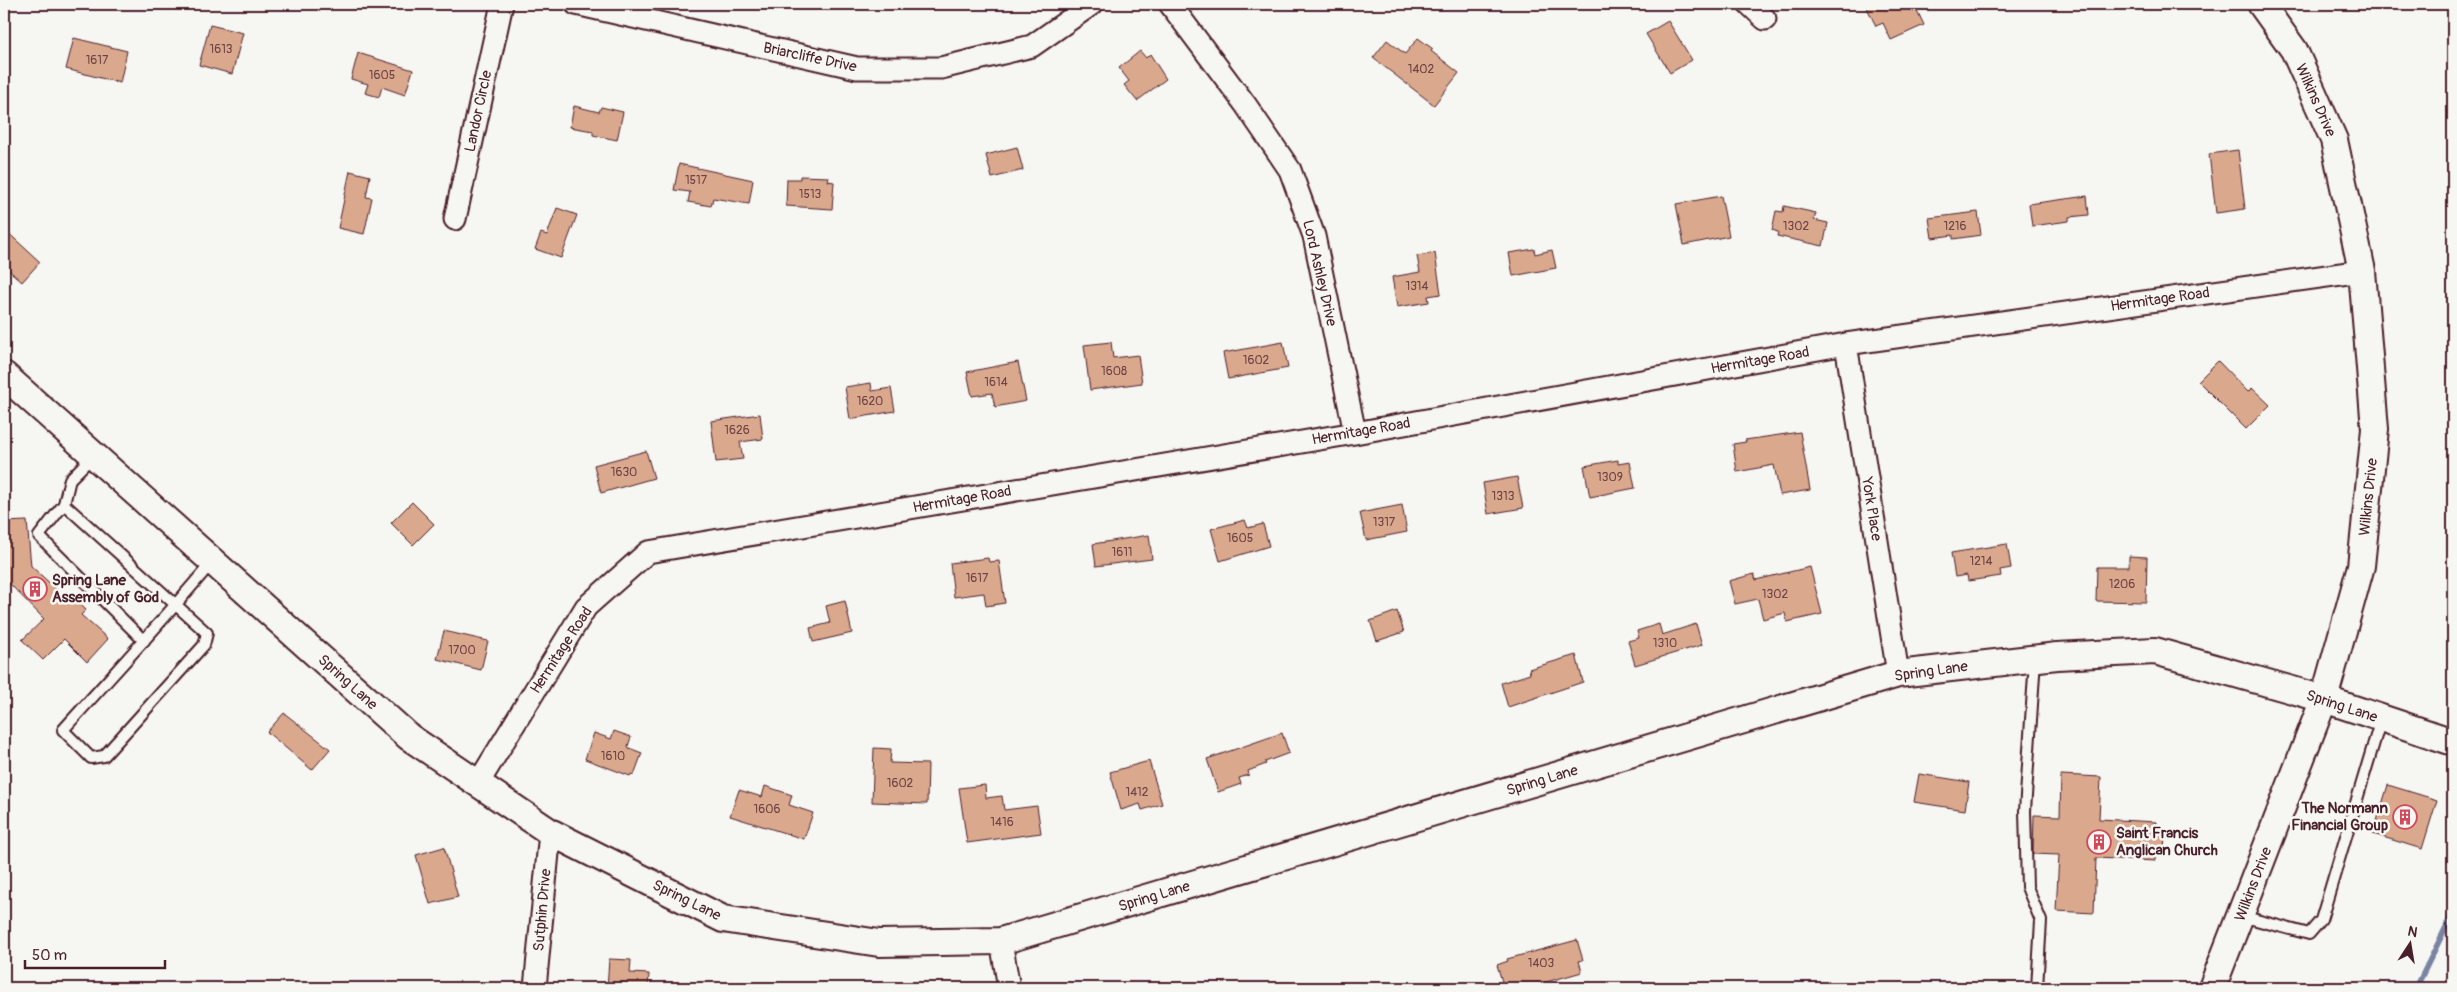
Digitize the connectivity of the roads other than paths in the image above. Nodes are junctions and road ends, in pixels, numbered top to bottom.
1 (502, 4) edge
2 (576, 4) edge
3 (1092, 4) edge
4 (1170, 4) edge
5 (1749, 4) edge
6 (2261, 4) edge
7 (1765, 19) dead end
8 (455, 218) dead end
9 (2362, 270) junction
10 (1846, 344) junction
11 (4, 375) edge
12 (1355, 433) junction
13 (94, 455) junction
14 (64, 504) junction
15 (212, 561) junction
16 (176, 605) junction
17 (144, 641) junction
18 (2035, 658) junction
19 (1898, 674) junction
20 (2324, 699) junction
21 (2381, 718) junction
22 (2453, 742) edge
23 (477, 785) junction
24 (550, 832) junction
25 (2240, 916) junction
26 (1001, 942) junction
27 (535, 988) edge
28 (1009, 988) edge
29 (2037, 988) edge
30 (2212, 988) edge

1 - 8 street, Landor Circle
2 - 3 street, Briarcliffe Drive
4 - 12 street, Lord Ashley Drive
5 - 7 street
6 - 9 street, Wilkins Drive
9 - 10 street, Hermitage Road
9 - 20 street, Wilkins Drive
10 - 12 street, Hermitage Road
10 - 19 street, York Place
11 - 13 street, Spring Lane
12 - 23 street, Hermitage Road
13 - 14 lane
13 - 15 street, Spring Lane
14 - 16 lane
14 - 17 lane
15 - 16 lane
15 - 23 street, Spring Lane
16 - 17 lane
16 - 17 lane
18 - 19 street, Spring Lane
18 - 20 street, Spring Lane
18 - 29 lane
19 - 26 street, Spring Lane
20 - 21 street, Spring Lane
20 - 25 street, Wilkins Drive
21 - 22 street, Spring Lane
21 - 25 lane
23 - 24 street, Spring Lane
24 - 26 street, Spring Lane
24 - 27 street, Sutphin Drive
25 - 30 street, Wilkins Drive
26 - 28 street

